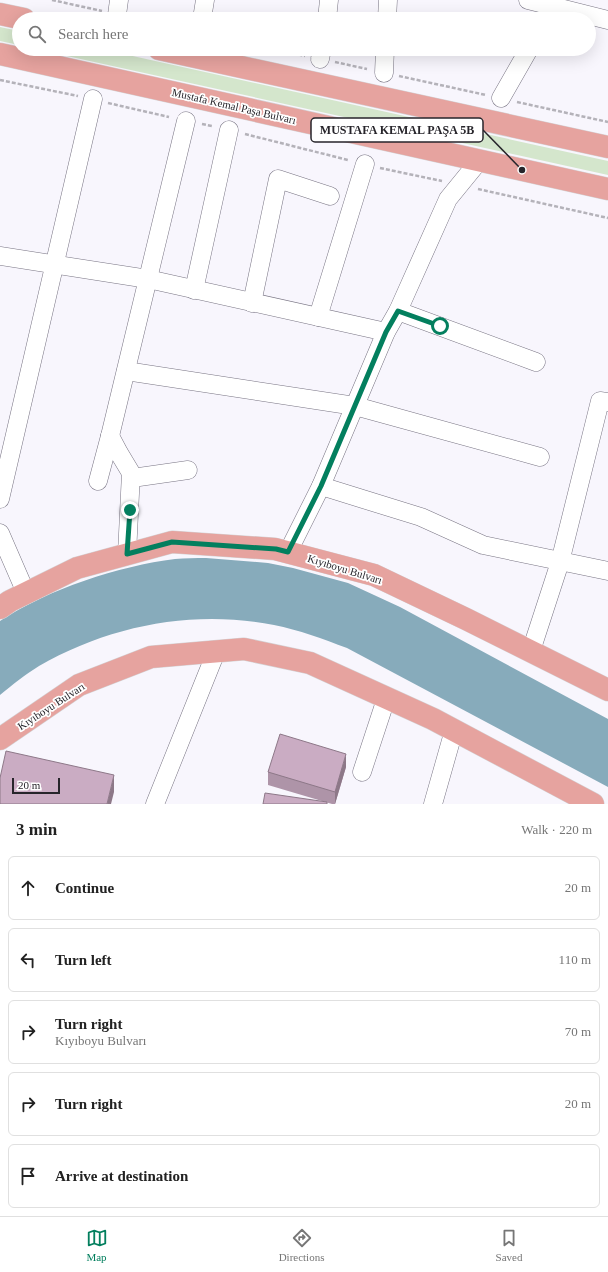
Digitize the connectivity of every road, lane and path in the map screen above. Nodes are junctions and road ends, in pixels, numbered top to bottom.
1 (52, 0) edge
2 (205, 0) edge
3 (329, 0) edge
4 (388, 0) edge
5 (528, 0) edge
6 (118, 7) edge
7 (551, 8) edge
8 (203, 12) edge
9 (327, 12) edge
10 (387, 12) edge
11 (570, 12) edge
12 (0, 14) edge
13 (12, 16) edge
14 (596, 17) edge
15 (608, 20) edge
16 (0, 54) edge
17 (192, 56) edge
18 (328, 56) edge
19 (385, 56) edge
20 (525, 56) edge
21 (384, 73) junction
22 (0, 80) edge
23 (501, 98) junction
24 (93, 99) junction
25 (186, 121) junction
26 (608, 122) edge
27 (229, 130) junction
28 (608, 147) edge
29 (479, 161) junction
30 (365, 164) junction
31 (459, 185) junction
32 (608, 189) edge
33 (330, 196) dead end
34 (608, 218) edge
35 (0, 256) edge
36 (55, 265) junction
37 (148, 280) junction
38 (194, 290) junction
39 (252, 303) junction
40 (398, 311) junction
41 (318, 317) junction
42 (386, 332) junction
43 (536, 362) dead end
44 (126, 371) junction
45 (608, 402) edge
46 (355, 406) junction
47 (110, 436) junction
48 (540, 457) dead end
49 (188, 470) dead end
50 (132, 478) junction
51 (98, 481) dead end
52 (321, 486) junction
53 (0, 498) edge
54 (0, 534) edge
55 (288, 552) junction
56 (127, 554) junction
57 (560, 562) junction
58 (608, 572) edge
59 (26, 593) junction
60 (0, 608) edge
61 (531, 651) junction
62 (216, 652) junction
63 (608, 690) edge
64 (384, 705) dead end
65 (454, 730) junction
66 (0, 739) edge
67 (362, 772) dead end
68 (589, 803) edge
69 (154, 804) edge
70 (433, 804) edge

1 - 6 path
2 - 8 street
3 - 9 street
4 - 10 street
5 - 7 street
7 - 11 street
12 - 13 main road
14 - 15 street
16 - 29 main road, Mustafa Kemal Paşa Bulvarı
17 - 28 main road
18 - 21 path
19 - 21 street
20 - 23 street
21 - 23 path
22 - 24 path
23 - 26 path
24 - 25 path
24 - 36 street
25 - 27 path
25 - 37 street
27 - 30 path
27 - 38 street
29 - 31 street
29 - 32 main road, Mustafa Kemal Paşa Bulvarı
30 - 31 path
30 - 41 street
31 - 34 path
31 - 40 street
33 - 39 street
35 - 36 street
36 - 37 street
36 - 53 street
37 - 38 street
37 - 44 street
38 - 39 street
39 - 41 street
40 - 42 street
40 - 43 street
41 - 42 street
42 - 46 street
44 - 46 street
44 - 47 street
45 - 57 street
46 - 48 street
46 - 52 street
47 - 50 street
47 - 51 street
49 - 50 street
50 - 56 street
52 - 55 street
52 - 57 street
54 - 59 street
55 - 56 main road, Kıyıboyu Bulvarı
55 - 61 main road, Kıyıboyu Bulvarı
56 - 59 main road, Kıyıboyu Bulvarı
57 - 58 street
57 - 61 street
59 - 60 main road, Kıyıboyu Bulvarı
61 - 63 main road, Kıyıboyu Bulvarı
62 - 65 main road, Kıyıboyu Bulvarı
62 - 66 main road, Kıyıboyu Bulvarı
62 - 69 street
64 - 67 street
65 - 68 main road, Kıyıboyu Bulvarı
65 - 70 street

